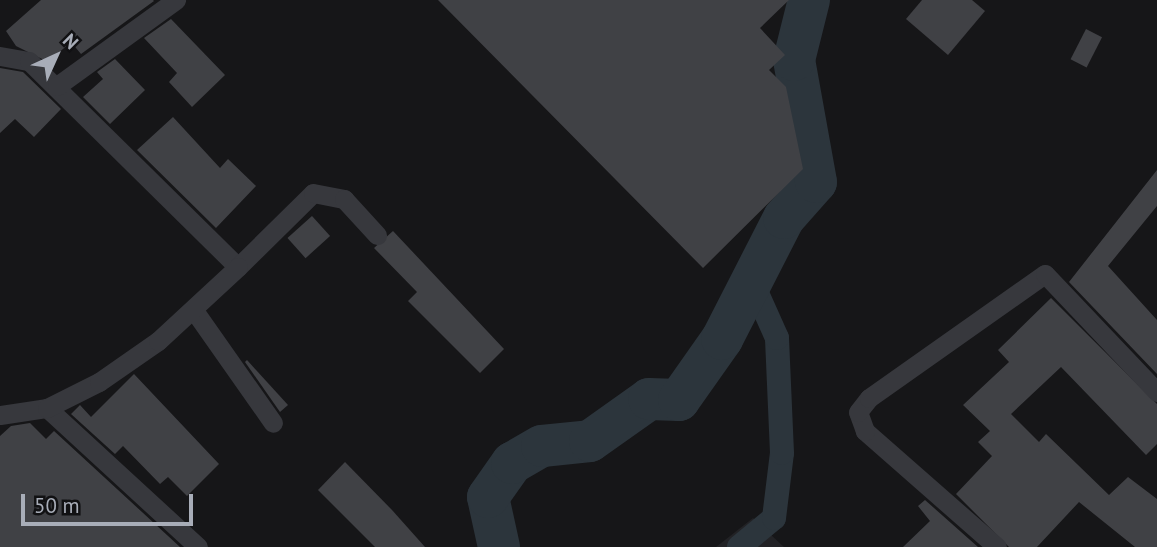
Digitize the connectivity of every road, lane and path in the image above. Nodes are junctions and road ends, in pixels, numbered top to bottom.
1 (176, 0) edge
2 (0, 56) edge
3 (57, 86) junction
4 (377, 235) dead end
5 (238, 267) junction
6 (193, 309) junction
7 (1157, 392) edge
8 (47, 408) junction
9 (0, 415) edge
10 (273, 423) dead end
11 (198, 547) edge
12 (997, 547) edge

1 - 3 street
2 - 3 street
3 - 5 street
4 - 5 street
5 - 6 street
6 - 8 street
6 - 10 street
7 - 12 street
8 - 9 street
8 - 11 street

